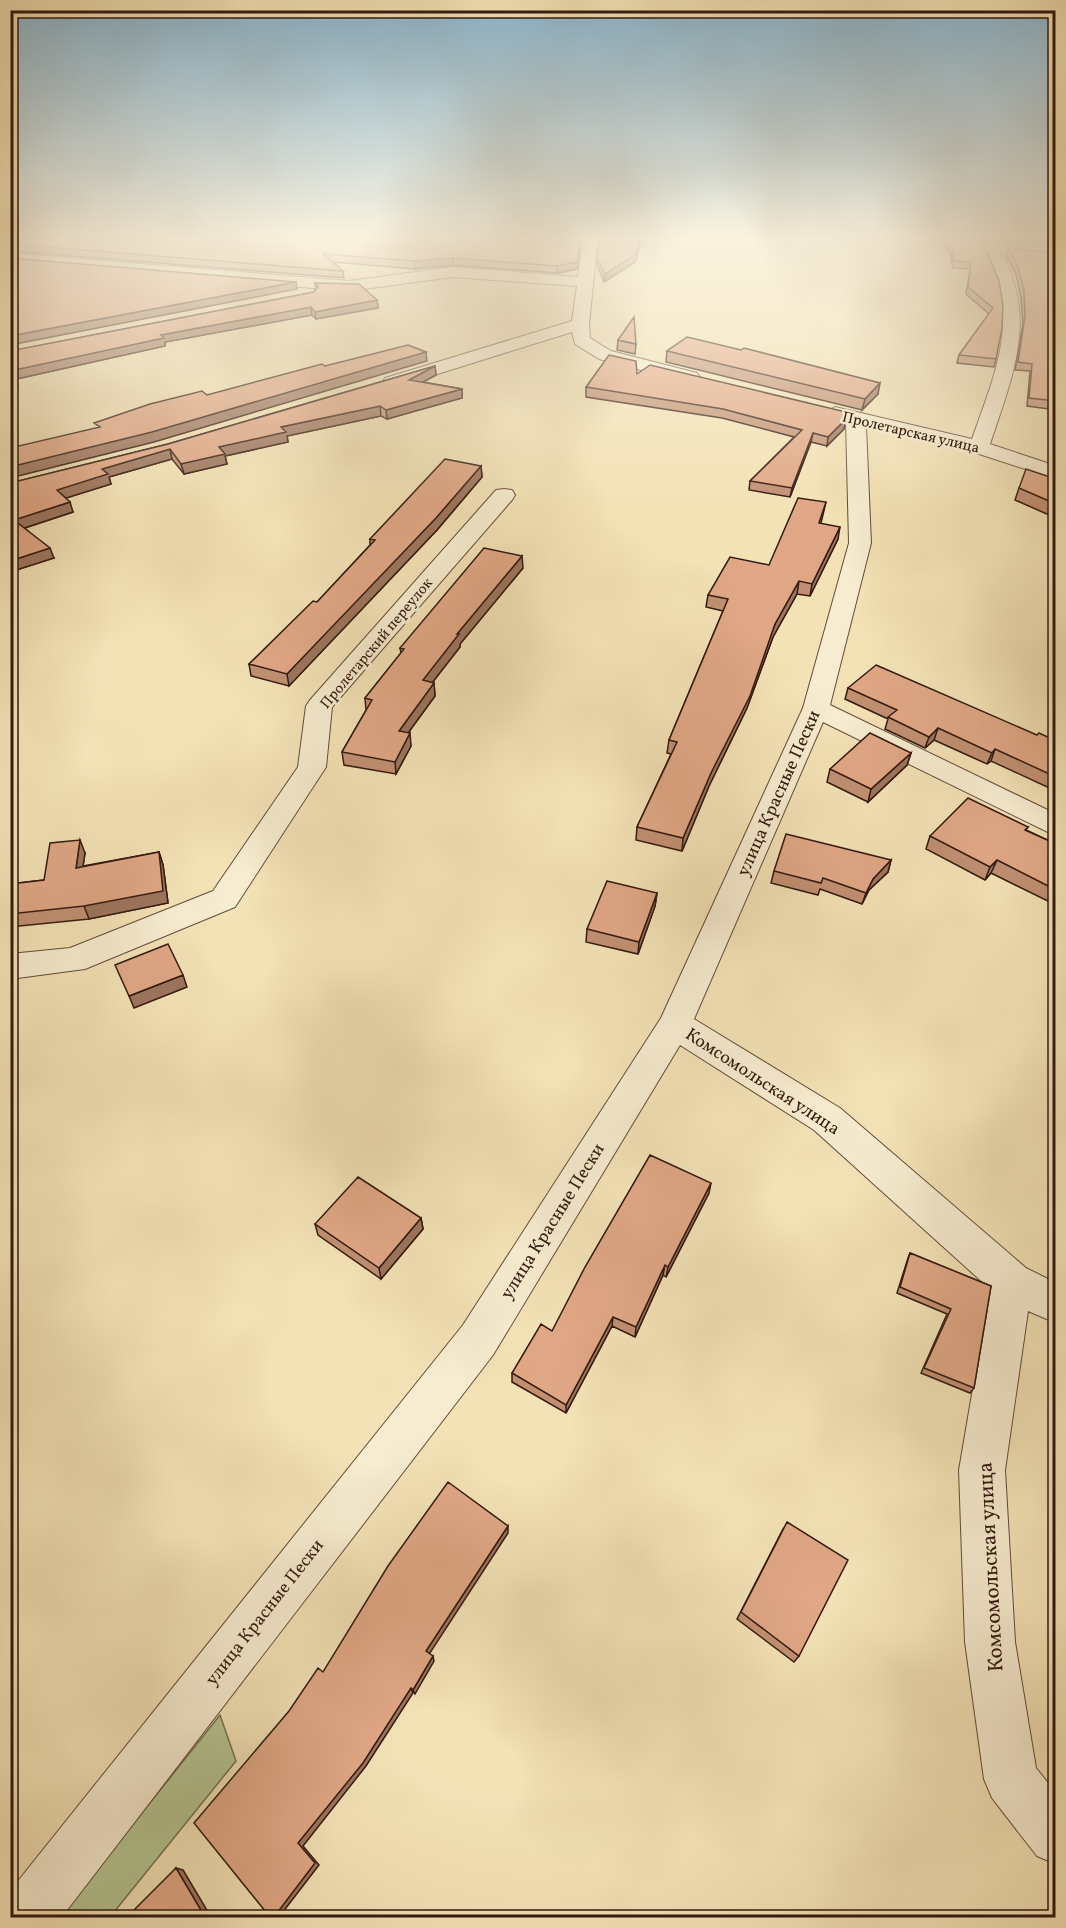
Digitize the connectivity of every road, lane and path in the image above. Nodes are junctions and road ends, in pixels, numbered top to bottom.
1 (580, 324) edge
2 (577, 325) edge
3 (1010, 325) edge
4 (707, 381) edge
5 (372, 387) edge
6 (821, 410) edge
7 (856, 418) junction
8 (979, 447) junction
9 (1056, 473) edge
10 (504, 495) dead end
11 (816, 708) junction
12 (1056, 826) edge
13 (10, 967) edge
14 (675, 1024) junction
15 (1012, 1282) junction
16 (1056, 1304) edge
17 (1056, 1837) edge
18 (25, 1917) edge

1 - 4 street
2 - 5 street
3 - 8 street
6 - 7 street, Пролетарская улица
7 - 8 street, Пролетарская улица
7 - 11 street, улица Красные Пески
8 - 9 street, Пролетарская улица
10 - 13 street, Пролетарский переулок
11 - 12 street
11 - 14 street, улица Красные Пески
14 - 15 street, Комсомольская улица
14 - 18 street, улица Красные Пески
15 - 16 street, Комсомольская улица
15 - 17 street, Комсомольская улица

